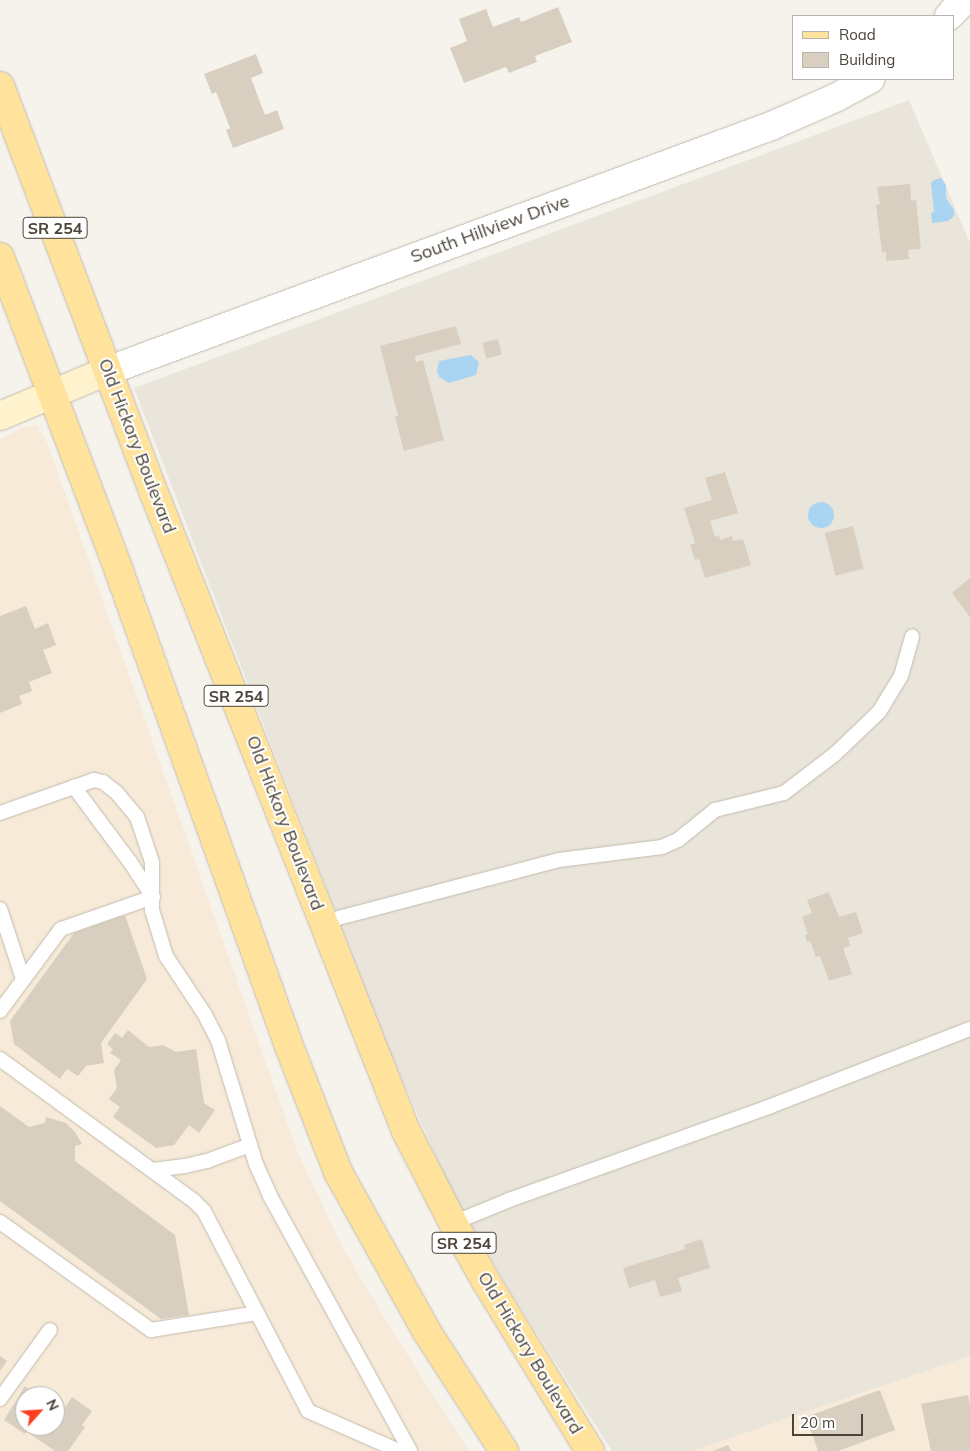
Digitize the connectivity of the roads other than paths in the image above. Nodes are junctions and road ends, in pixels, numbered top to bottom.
1 (964, 0) edge
2 (951, 15) edge
3 (868, 80) edge
4 (0, 86) edge
5 (0, 257) edge
6 (107, 371) junction
7 (52, 393) junction
8 (0, 416) edge
9 (912, 637) dead end
10 (74, 787) junction
11 (0, 813) edge
12 (153, 897) junction
13 (0, 909) edge
14 (323, 922) junction
15 (23, 978) junction
16 (0, 1011) edge
17 (970, 1029) edge
18 (0, 1059) edge
19 (250, 1145) junction
20 (152, 1170) junction
21 (0, 1222) edge
22 (452, 1223) junction
23 (257, 1313) junction
24 (50, 1330) dead end
25 (0, 1399) edge
26 (399, 1451) edge
27 (410, 1451) edge
28 (504, 1451) edge
29 (590, 1451) edge

1 - 2 street
3 - 6 street, South Hillview Drive
4 - 6 main road, Old Hickory Boulevard / SR 254
5 - 7 main road
6 - 7 street
6 - 14 main road, Old Hickory Boulevard / SR 254
7 - 8 street
7 - 28 main road
9 - 14 lane
10 - 11 lane
10 - 12 lane
10 - 12 lane
12 - 15 lane
12 - 19 lane
13 - 15 lane
14 - 22 main road, Old Hickory Boulevard / SR 254
15 - 16 lane
17 - 22 lane
18 - 20 lane
19 - 20 lane
19 - 27 lane
20 - 23 lane
21 - 23 lane
22 - 29 main road, Old Hickory Boulevard / SR 254
23 - 26 lane
24 - 25 lane

